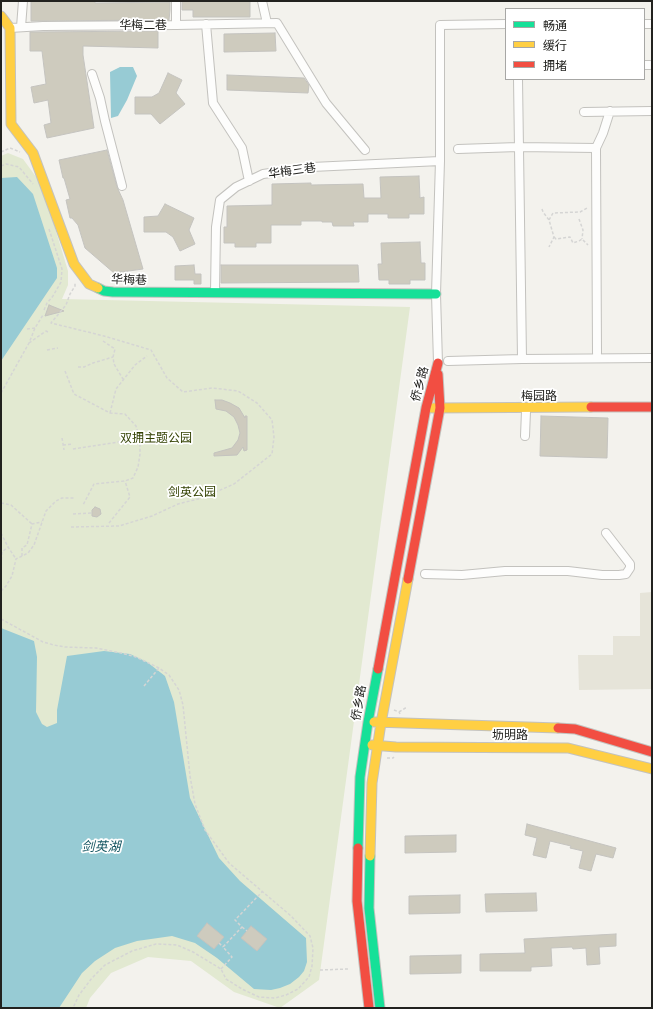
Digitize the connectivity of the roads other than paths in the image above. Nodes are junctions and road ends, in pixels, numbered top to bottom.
1 (23, 1) edge
2 (176, 1) edge
3 (262, 1) edge
4 (1, 16) edge
5 (267, 23) junction
6 (206, 24) junction
7 (505, 24) edge
8 (176, 25) junction
9 (21, 27) junction
10 (10, 28) junction
11 (92, 74) dead end
12 (518, 80) edge
13 (610, 111) junction
14 (652, 111) edge
15 (584, 112) dead end
16 (518, 147) junction
17 (596, 148) junction
18 (458, 149) dead end
19 (365, 150) dead end
20 (440, 161) junction
21 (249, 181) junction
22 (122, 186) dead end
23 (215, 292) junction
24 (436, 294) junction
25 (597, 353) dead end
26 (652, 358) edge
27 (522, 359) junction
28 (448, 361) dead end
29 (438, 363) junction
30 (652, 407) edge
31 (426, 408) junction
32 (440, 408) junction
33 (526, 411) dead end
34 (525, 436) dead end
35 (606, 533) dead end
36 (425, 574) dead end
37 (368, 722) junction
38 (381, 723) junction
39 (365, 745) junction
40 (378, 745) junction
41 (652, 752) edge
42 (652, 769) edge
43 (369, 1008) edge
44 (380, 1008) edge

1 - 9 street
2 - 8 street
3 - 5 street
4 - 10 street
5 - 6 street, 华梅二巷
5 - 19 street, 华梅二巷
6 - 8 street, 华梅二巷
6 - 21 street
7 - 20 street
8 - 9 street, 华梅二巷
9 - 10 street, 华梅二巷
10 - 23 street, 华梅巷
11 - 22 street
12 - 16 street
13 - 14 street
13 - 15 street
13 - 17 street
16 - 17 street
16 - 18 street
16 - 27 street
17 - 25 street
20 - 21 street, 华梅三巷
20 - 24 street
21 - 23 street, 华梅三巷
23 - 24 street, 华梅巷
24 - 29 street
26 - 27 street
27 - 28 street
29 - 31 street, 侨乡路
29 - 32 street, 侨乡路
30 - 32 street, 梅园路
31 - 32 street, 梅园路
31 - 37 street, 侨乡路
32 - 38 street, 侨乡路
33 - 34 street
35 - 36 street
37 - 38 street, 坜明路
37 - 39 street, 侨乡路
38 - 40 street, 侨乡路
38 - 41 street, 坜明路
39 - 40 street, 坜明路
39 - 43 street, 侨乡路
40 - 42 street, 坜明路
40 - 44 street, 侨乡路

